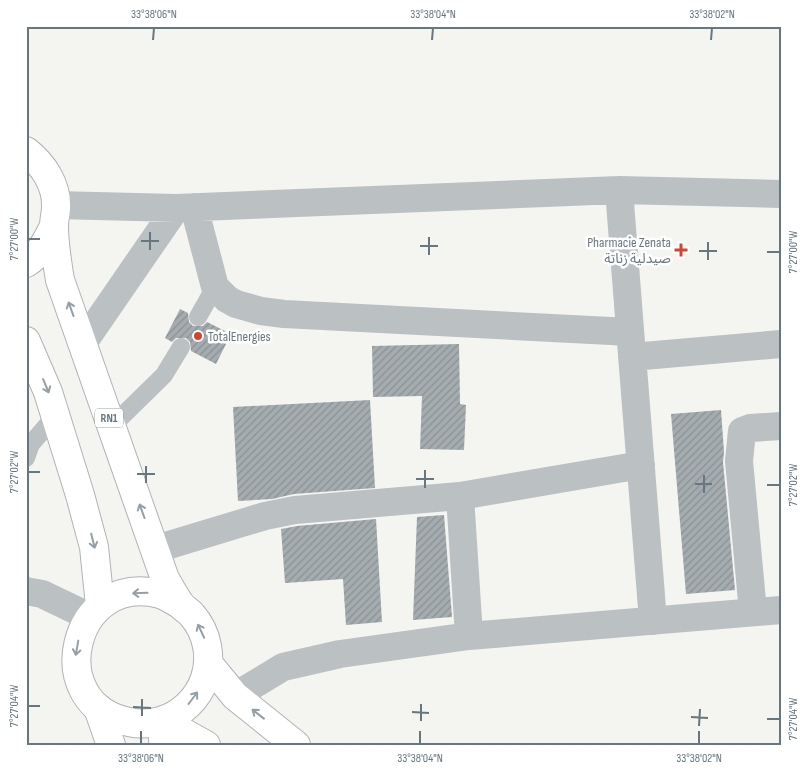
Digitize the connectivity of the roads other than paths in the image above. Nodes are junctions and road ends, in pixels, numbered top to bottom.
1 (27, 151) edge
2 (619, 190) junction
3 (781, 194) edge
4 (185, 208) junction
5 (55, 216) junction
6 (26, 263) edge
7 (216, 287) junction
8 (198, 318) dead end
9 (26, 341) edge
10 (83, 343) junction
11 (631, 344) junction
12 (781, 344) edge
13 (181, 347) dead end
14 (56, 415) junction
15 (112, 426) junction
16 (781, 426) edge
17 (26, 458) edge
18 (641, 465) junction
19 (460, 496) junction
20 (156, 549) junction
21 (26, 591) edge
22 (181, 604) junction
23 (781, 610) edge
24 (95, 612) junction
25 (753, 612) junction
26 (653, 621) junction
27 (470, 636) junction
28 (208, 662) junction
29 (235, 696) junction
30 (98, 708) junction
31 (163, 733) edge
32 (111, 745) edge
33 (206, 745) edge
34 (296, 745) edge

1 - 5 main road, RN1
2 - 3 street
2 - 4 street
2 - 11 street
4 - 5 street
4 - 7 street
4 - 10 street
5 - 6 main road
10 -> 5 main road, RN1
7 - 8 lane
7 - 11 street
9 -> 14 main road
10 - 15 main road, RN1
11 - 12 street
11 - 18 street
13 - 15 lane
14 - 17 lane
14 -> 24 main road
20 -> 15 main road, RN1
16 - 25 street
18 - 19 street
18 - 26 street
19 - 20 street
19 - 27 street
20 - 22 main road, RN1
21 - 24 street
22 -> 24 main road, RN1
28 -> 22 main road, RN1
23 - 25 street
24 -> 30 main road, RN1
25 - 26 street
26 - 27 street
27 - 29 street
28 - 29 main road, RN1
31 -> 28 main road, RN1
34 -> 29 main road, RN1
30 - 31 main road, RN1
30 - 32 main road
31 - 33 main road

